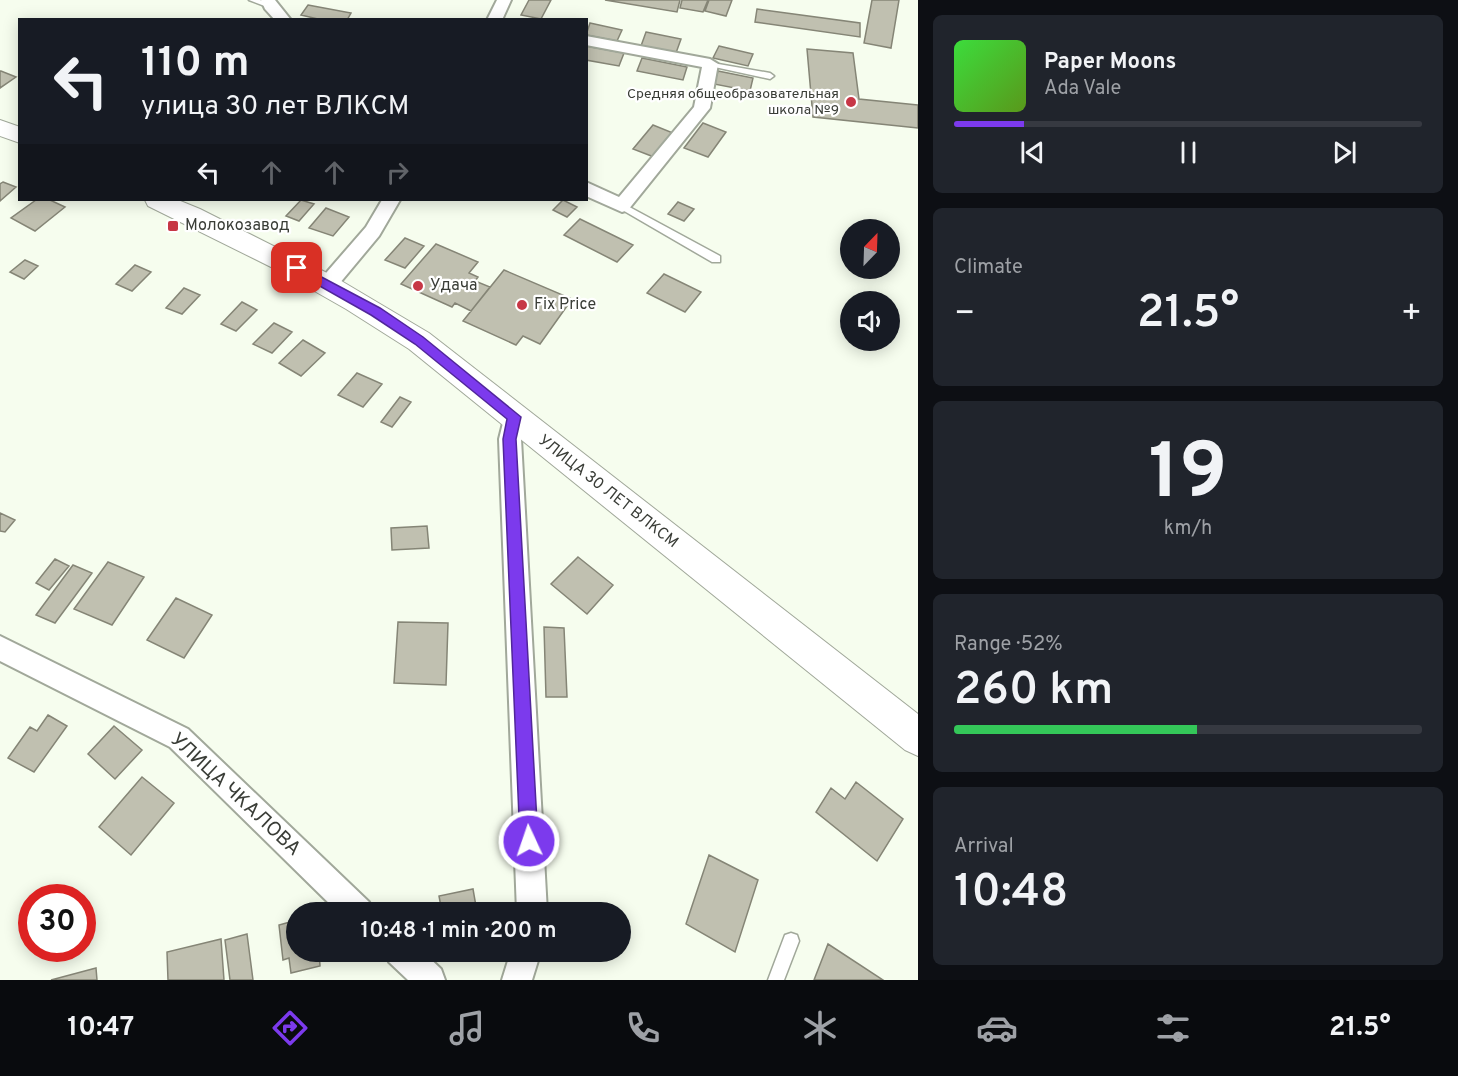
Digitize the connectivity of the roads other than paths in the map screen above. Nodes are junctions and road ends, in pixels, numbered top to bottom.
1 (253, 0) edge
2 (504, 0) edge
3 (269, 3) edge
4 (282, 18) edge
5 (495, 18) edge
6 (588, 40) edge
7 (710, 64) junction
8 (770, 76) dead end
9 (0, 127) edge
10 (18, 135) edge
11 (588, 189) edge
12 (159, 201) edge
13 (390, 201) edge
14 (622, 206) junction
15 (716, 259) dead end
16 (327, 285) junction
17 (514, 417) junction
18 (0, 648) edge
19 (918, 737) edge
20 (350, 902) edge
21 (532, 902) edge
22 (791, 941) dead end
23 (411, 962) edge
24 (523, 962) edge
25 (430, 980) edge
26 (518, 980) edge
27 (776, 980) edge

1 - 3 lane
2 - 5 street
3 - 4 street
6 - 7 street
7 - 8 lane
7 - 14 street
9 - 10 main road
11 - 14 street
12 - 16 main road, УЛИЦА 30 ЛЕТ ВЛКСМ
13 - 16 street
14 - 15 lane
16 - 17 main road, УЛИЦА 30 ЛЕТ ВЛКСМ
17 - 19 main road, УЛИЦА 30 ЛЕТ ВЛКСМ
17 - 21 street
18 - 20 street, УЛИЦА ЧКАЛОВА
22 - 27 lane
23 - 25 street
24 - 26 street

